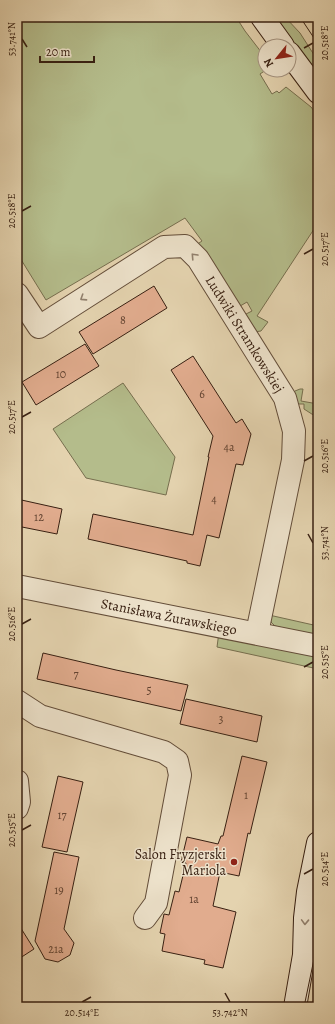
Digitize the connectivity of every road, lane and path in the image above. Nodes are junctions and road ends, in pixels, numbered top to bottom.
1 (262, 17) edge
2 (277, 38) edge
3 (297, 64) edge
4 (318, 92) edge
5 (17, 294) edge
6 (18, 588) edge
7 (257, 633) junction
8 (318, 646) edge
9 (17, 701) edge
10 (17, 781) edge
11 (17, 808) edge
12 (318, 843) edge
13 (145, 918) dead end
14 (295, 1007) edge

1 - 2 street
3 - 4 street
7 -> 5 street, Ludwiki Stramkowskiej
6 - 7 street, Stanisława Żurawskiego
7 - 8 street, Stanisława Żurawskiego
9 - 13 street
10 - 11 street
12 -> 14 street

